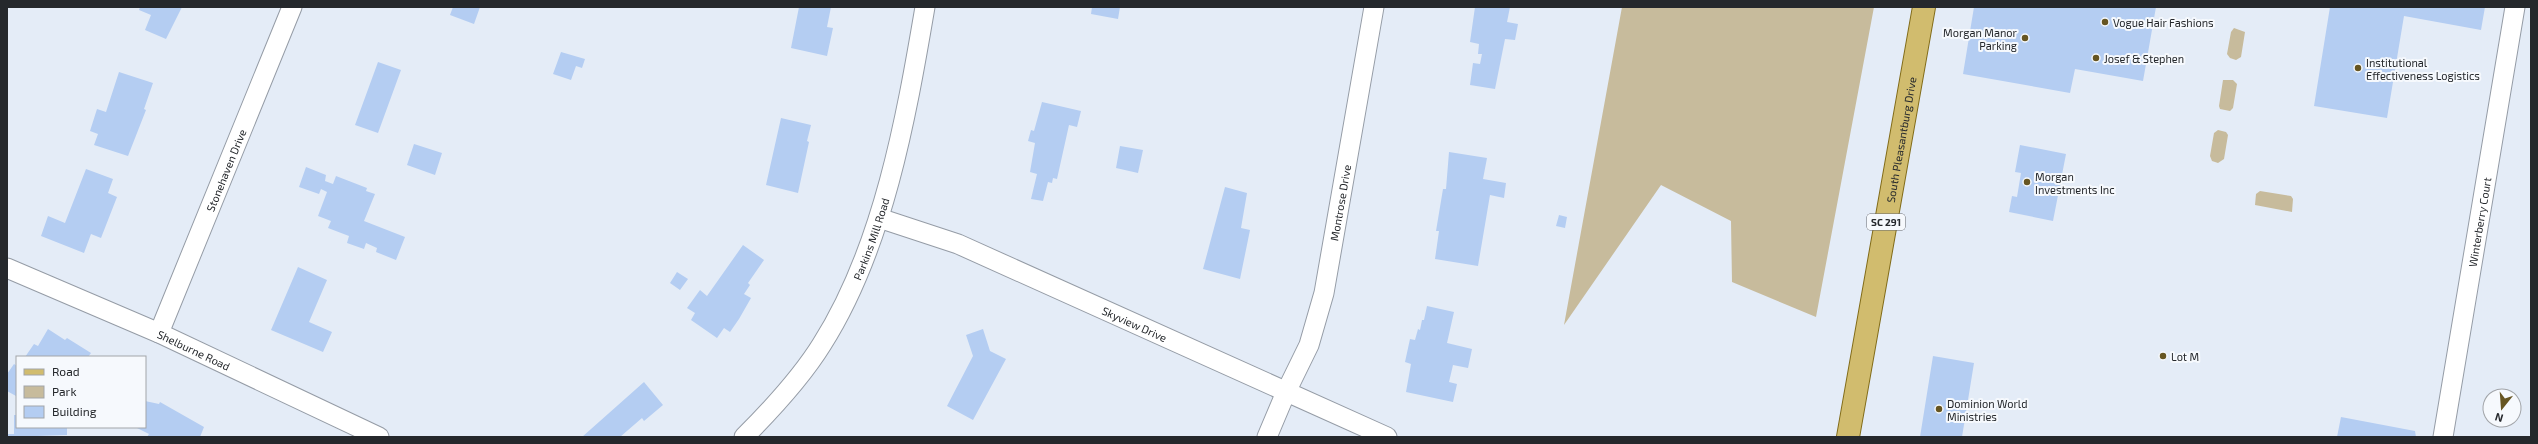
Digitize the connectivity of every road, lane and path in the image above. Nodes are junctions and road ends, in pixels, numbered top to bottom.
1 (292, 7) edge
2 (925, 7) edge
3 (1374, 7) edge
4 (1924, 7) edge
5 (2515, 7) edge
6 (879, 218) junction
7 (7, 268) edge
8 (159, 333) junction
9 (1286, 392) junction
10 (379, 437) edge
11 (744, 437) edge
12 (1267, 437) edge
13 (1387, 437) edge
14 (1848, 437) edge
15 (2443, 437) edge

1 - 8 street, Stonehaven Drive
2 - 6 street, Parkins Mill Road
3 - 9 street, Montrose Drive
4 - 14 main road, South Pleasantburg Drive / SC 291
5 - 15 street, Winterberry Court
6 - 9 street, Skyview Drive
6 - 11 street, Parkins Mill Road
7 - 8 street, Shelburne Road
8 - 10 street, Shelburne Road
9 - 12 street, Montrose Drive
9 - 13 street, Skyview Drive

